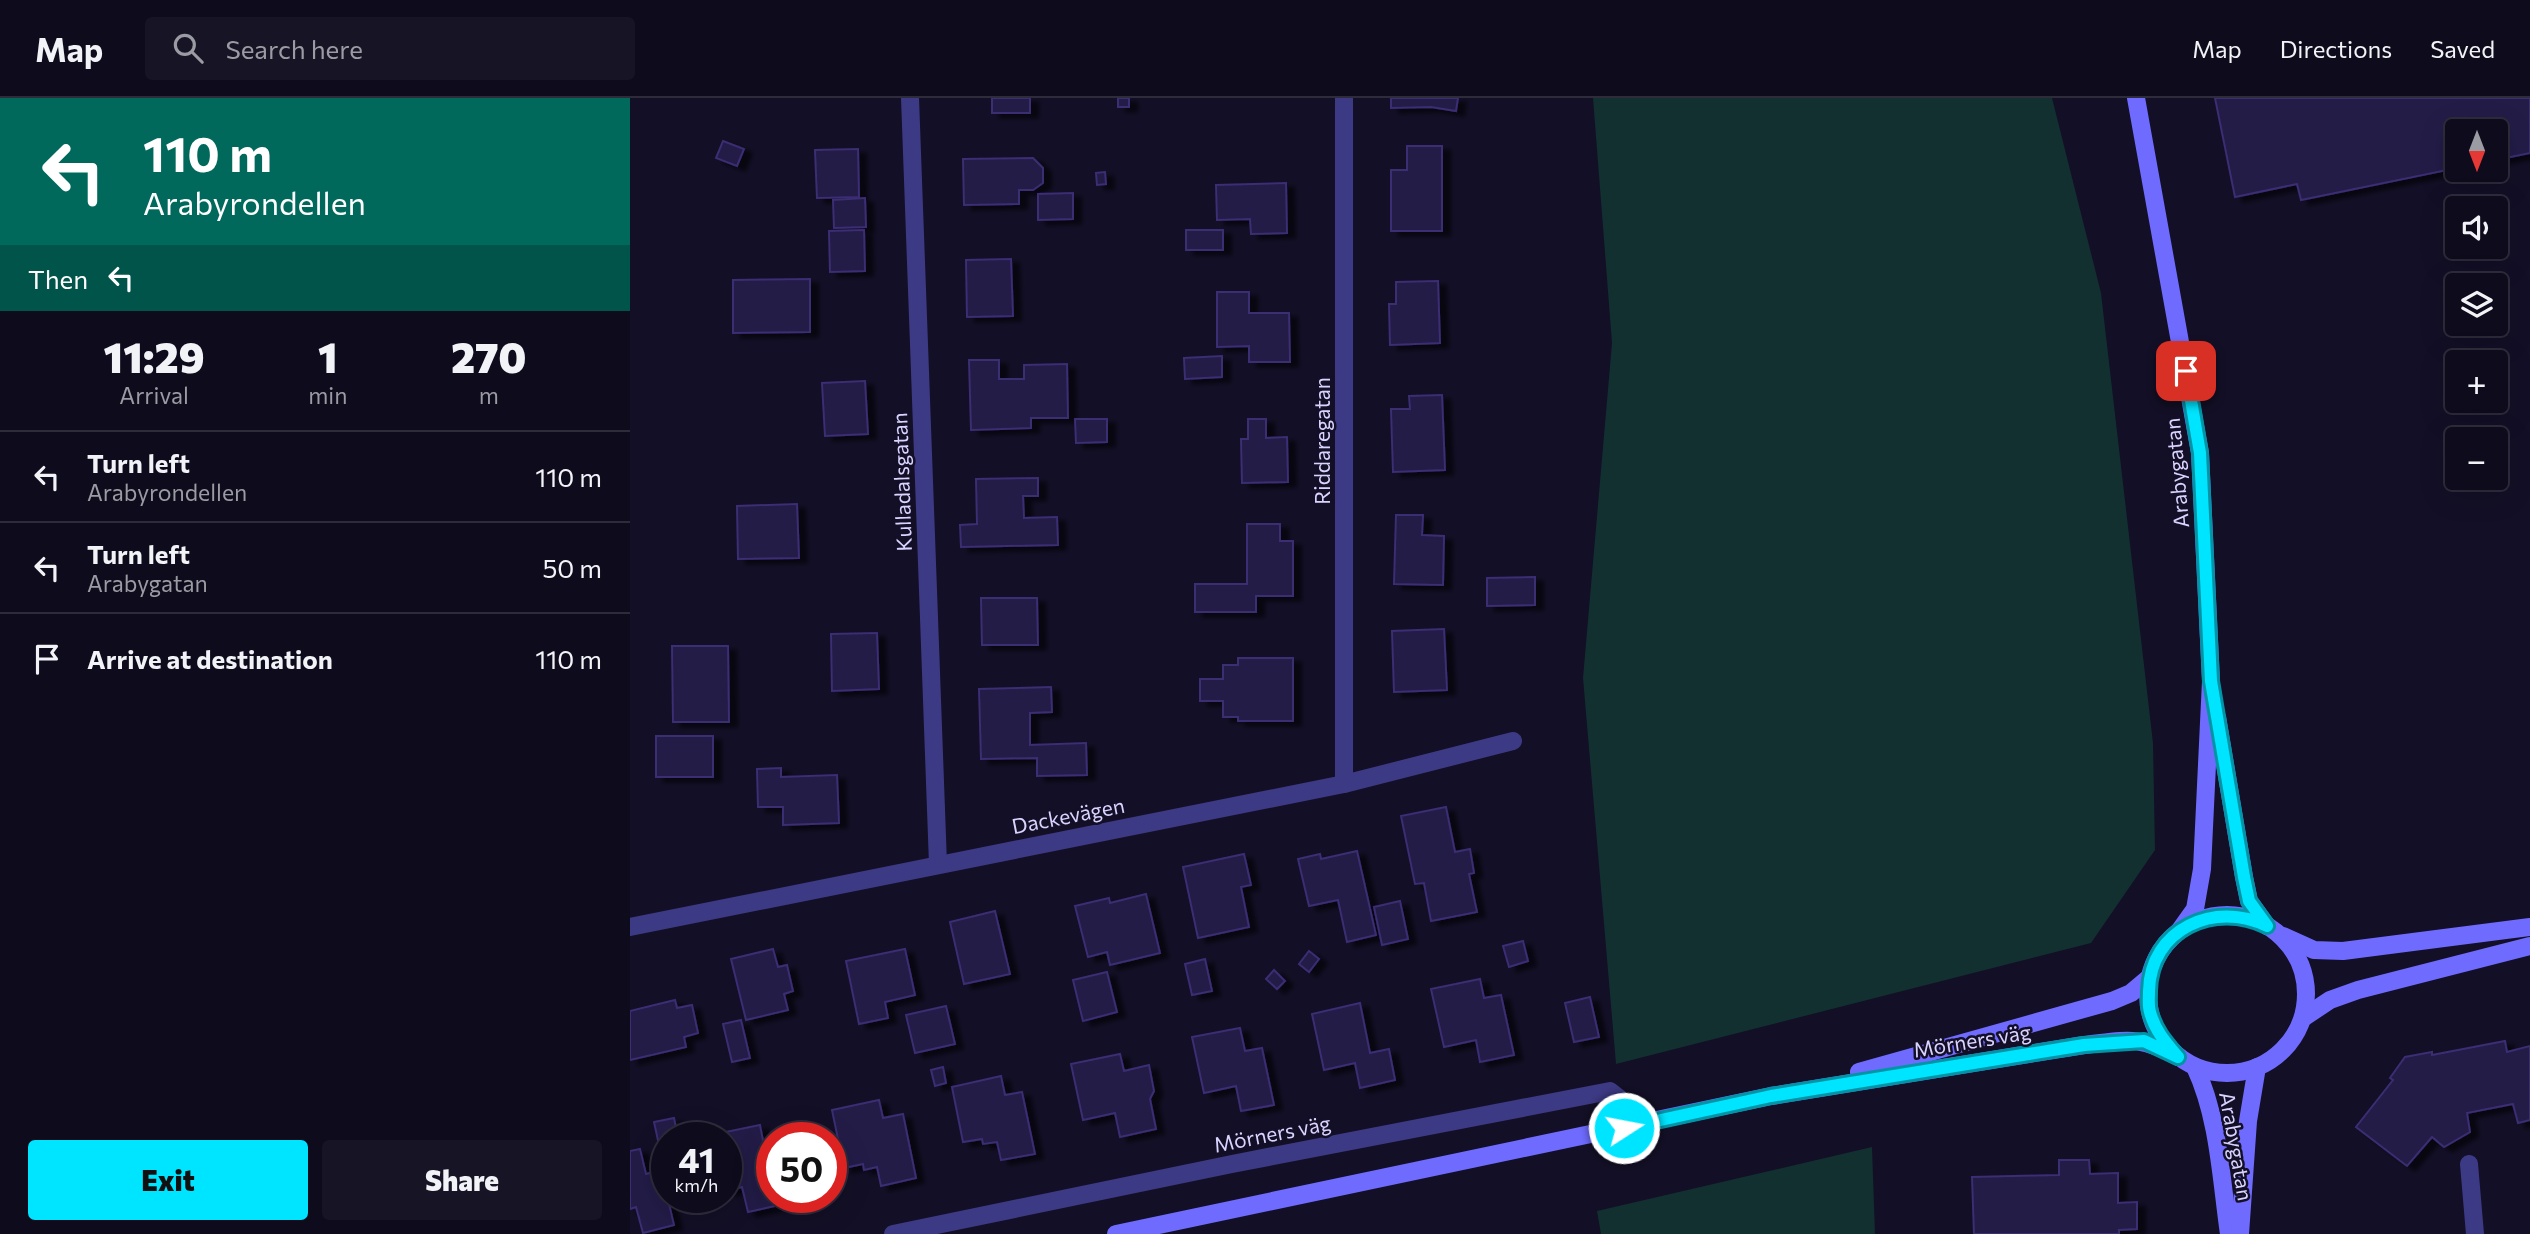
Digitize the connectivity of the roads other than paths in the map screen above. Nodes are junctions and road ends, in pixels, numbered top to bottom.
1 (910, 98) edge
2 (1344, 98) edge
3 (2136, 98) edge
4 (2211, 681) junction
5 (1513, 741) dead end
6 (1344, 784) junction
7 (938, 864) junction
8 (630, 927) edge
9 (2530, 927) edge
10 (2180, 930) junction
11 (2274, 930) junction
12 (2530, 946) edge
13 (2150, 977) junction
14 (2303, 1018) junction
15 (2178, 1057) junction
16 (2195, 1067) junction
17 (2258, 1067) junction
18 (1771, 1096) junction
19 (1650, 1122) junction
20 (2469, 1164) dead end
21 (893, 1234) edge
22 (1116, 1234) edge
23 (2229, 1234) edge
24 (2240, 1234) edge
25 (2475, 1234) edge

1 - 7 street, Kulladalsgatan
2 - 6 street, Riddaregatan
3 - 4 main road, Arabygatan
4 - 10 main road, Arabygatan
4 - 11 main road, Arabygatan
5 - 6 street, Dackevägen
6 - 7 street, Dackevägen
7 - 8 street, Dackevägen
9 - 11 main road
10 - 11 main road
10 - 13 main road
11 - 14 main road
12 - 14 main road
13 - 15 main road
13 - 18 main road, Mörners väg
14 - 17 main road
15 - 16 main road
15 - 18 main road, Mörners väg
16 - 17 main road
16 - 23 main road, Arabygatan
17 - 24 main road, Arabygatan
18 - 19 main road, Mörners väg
19 - 21 street, Mörners väg
19 - 22 main road, Mörners väg
20 - 25 street

